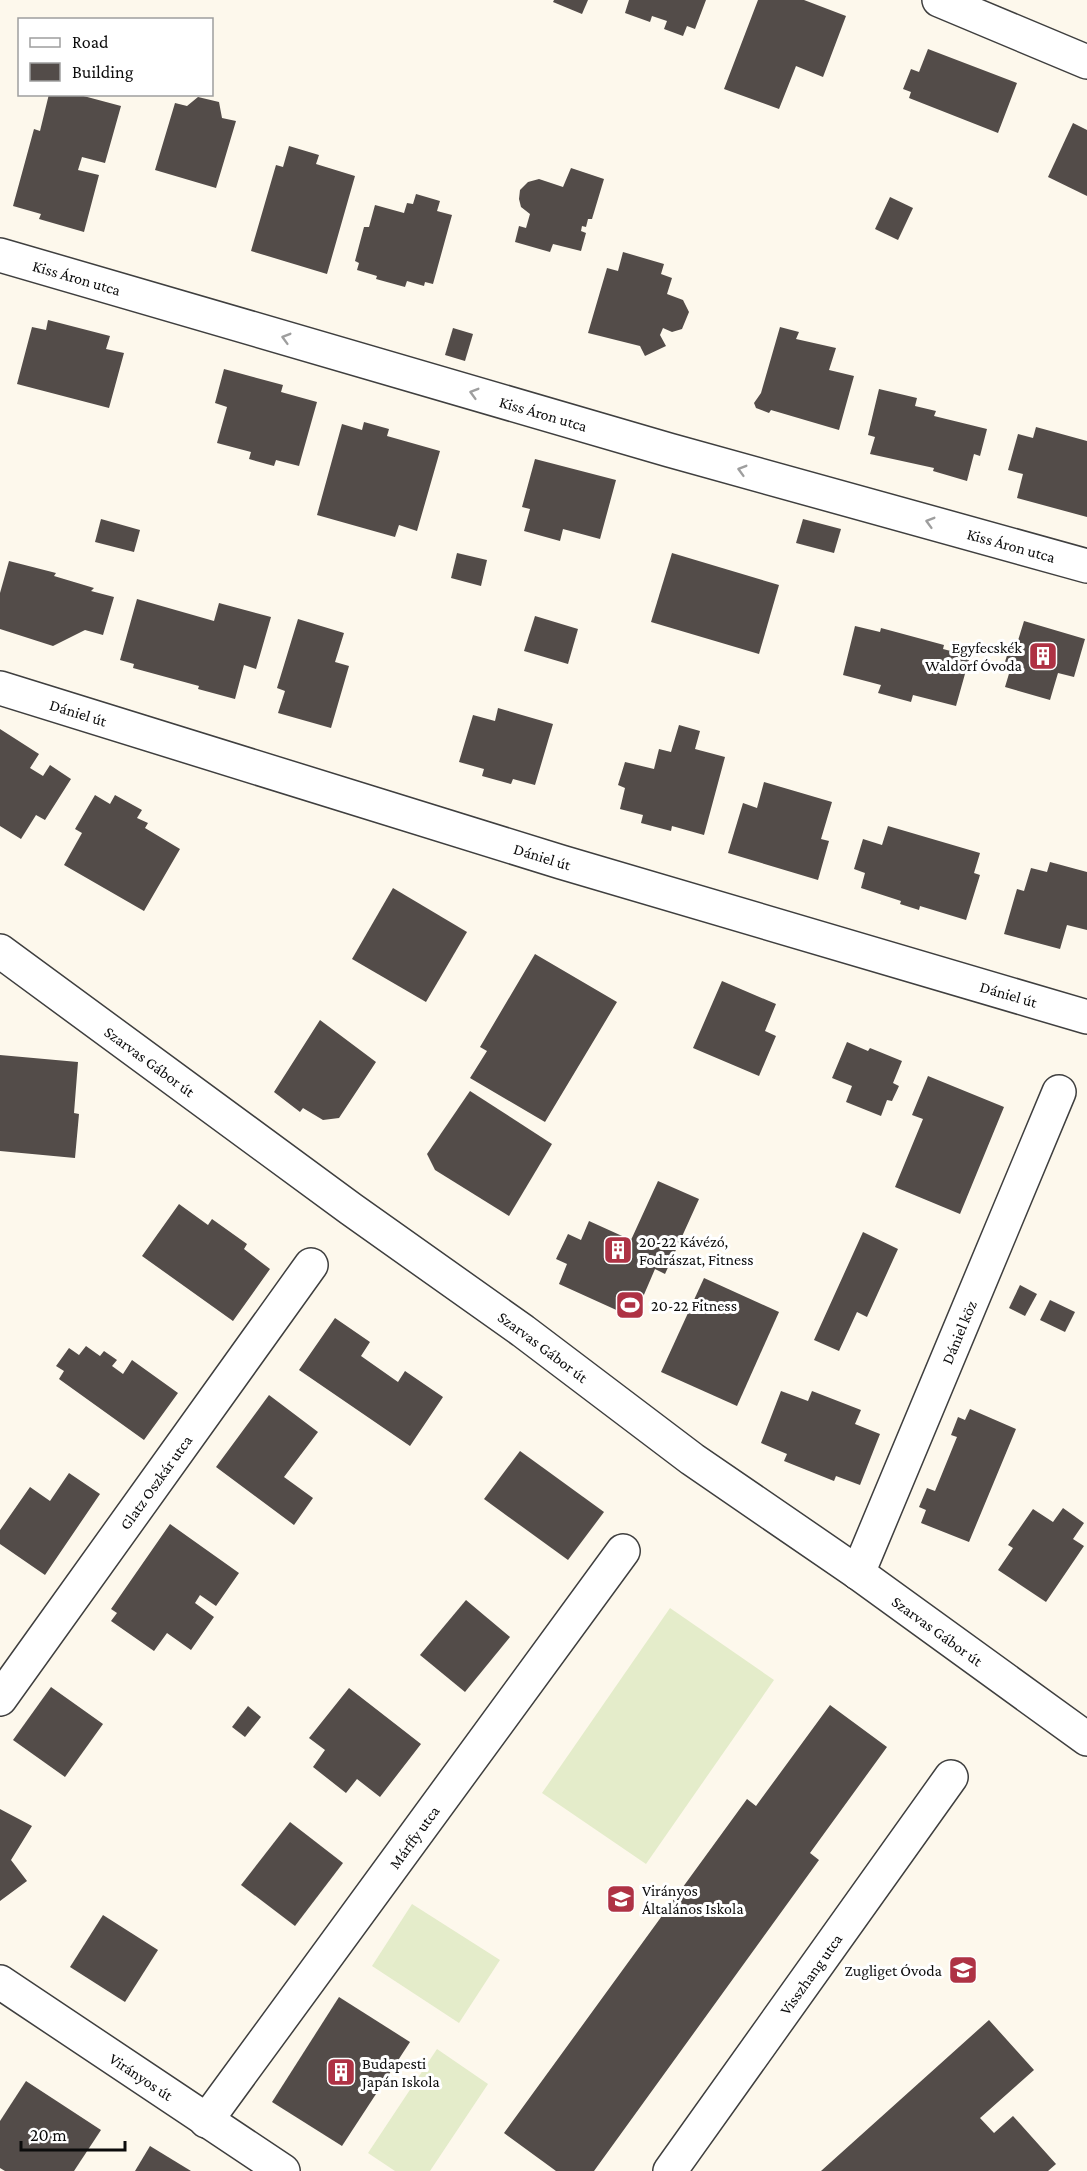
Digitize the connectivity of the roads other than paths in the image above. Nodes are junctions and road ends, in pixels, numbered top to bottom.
1 (939, 0) edge
2 (1087, 62) edge
3 (0, 255) edge
4 (1087, 566) edge
5 (0, 688) edge
6 (0, 951) edge
7 (1087, 1017) edge
8 (1059, 1092) dead end
9 (310, 1265) dead end
10 (623, 1551) dead end
11 (858, 1573) junction
12 (0, 1699) edge
13 (1087, 1738) edge
14 (951, 1777) dead end
15 (0, 1982) edge
16 (206, 2121) junction
17 (283, 2171) edge
18 (670, 2171) edge

1 - 2 street
4 -> 3 street, Kiss Áron utca
5 - 7 street, Dániel út
6 - 11 street, Szarvas Gábor út
8 - 11 street, Dániel köz
9 - 12 street, Glatz Oszkár utca
10 - 16 street, Márffy utca
11 - 13 street, Szarvas Gábor út
14 - 18 street, Visszhang utca
15 - 16 street, Virányos út
16 - 17 street, Virányos út

